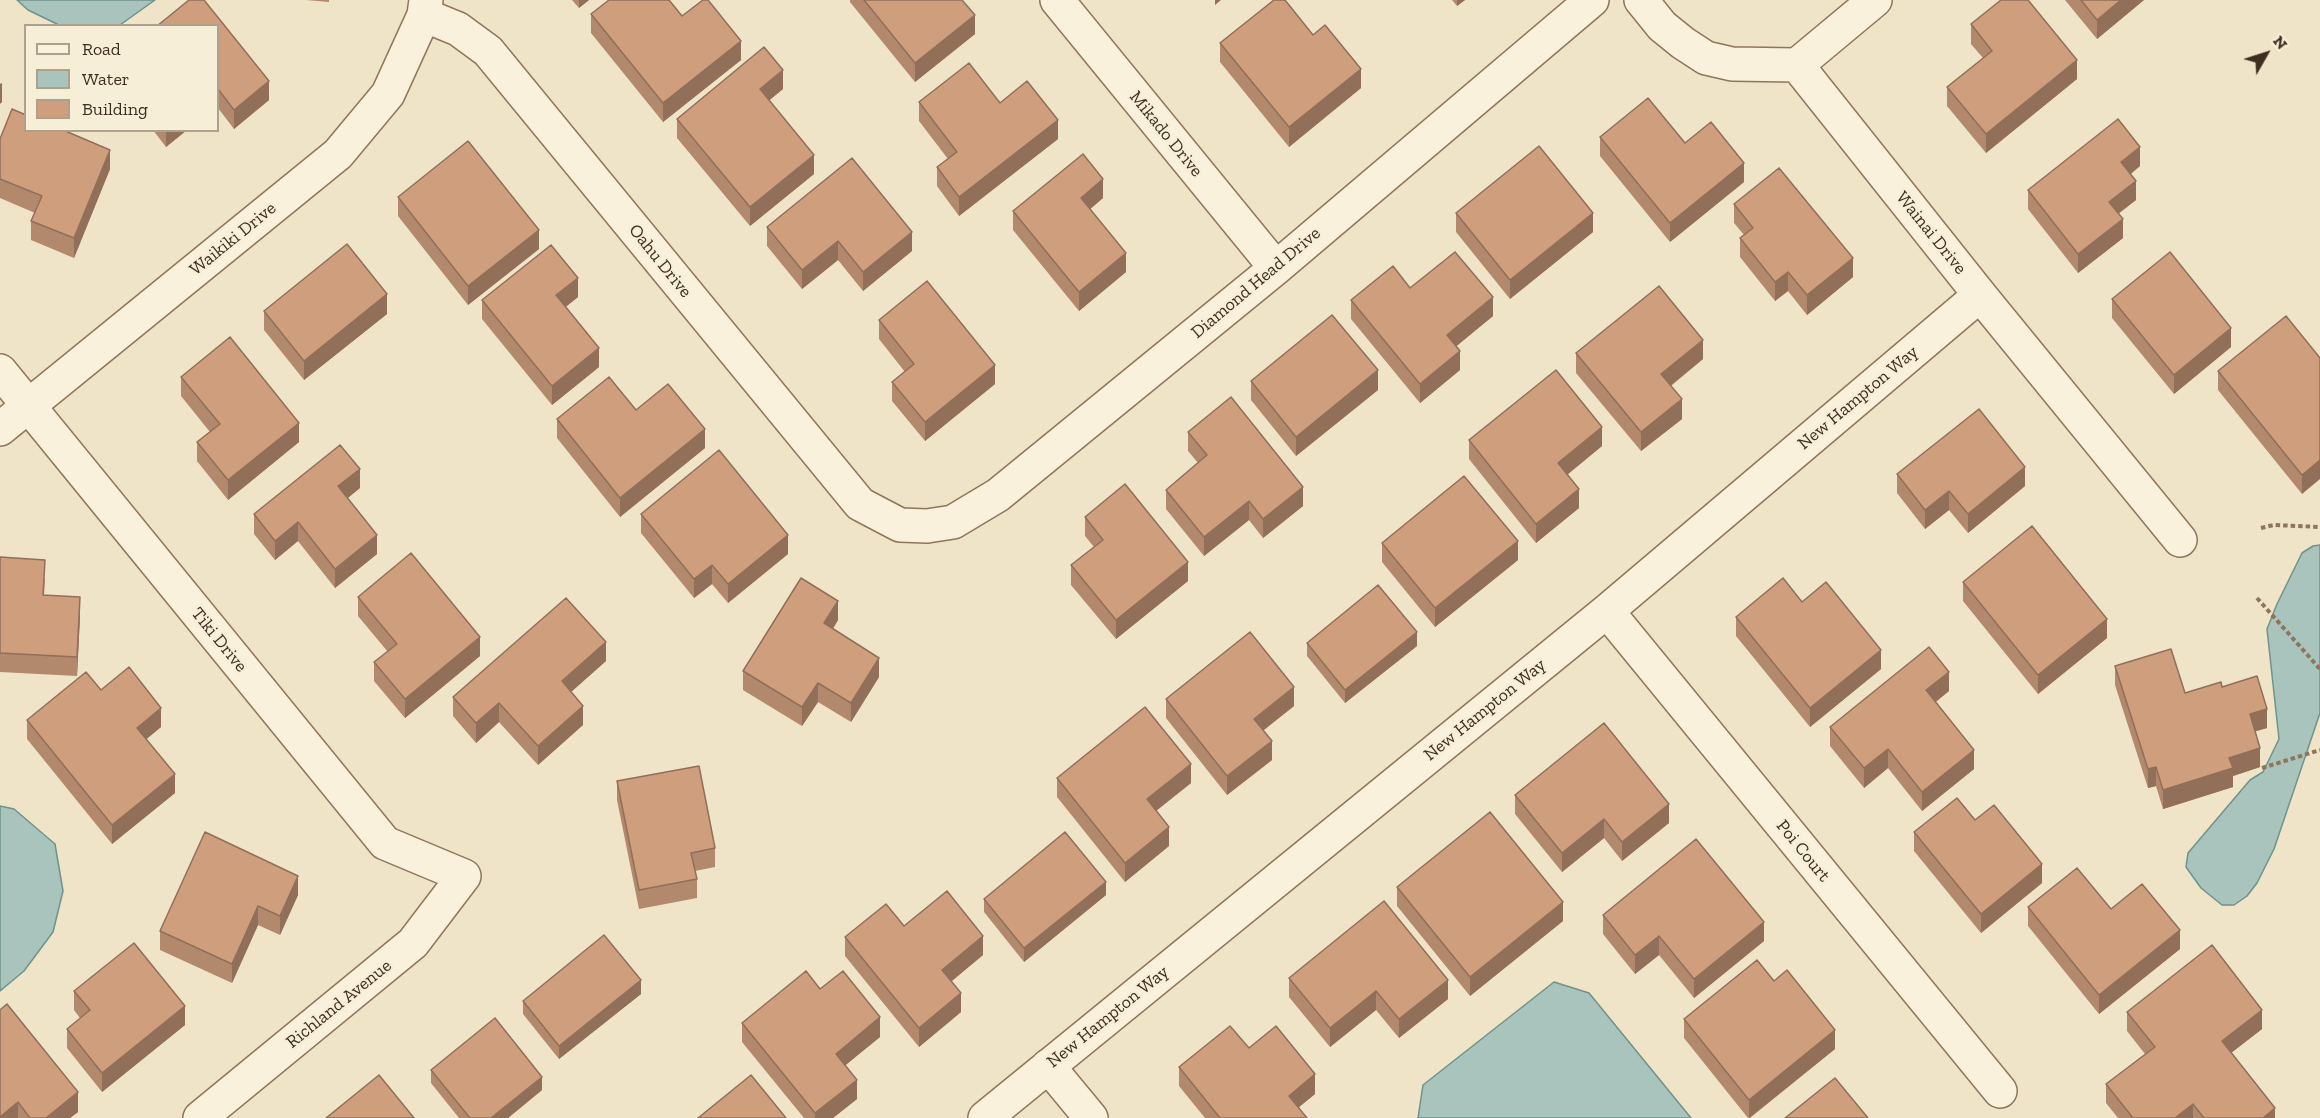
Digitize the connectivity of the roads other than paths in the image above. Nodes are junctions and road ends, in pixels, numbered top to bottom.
1 (1057, 0) edge
2 (1592, 0) edge
3 (1641, 0) edge
4 (1875, 0) edge
5 (425, 7) edge
6 (1797, 65) junction
7 (1276, 268) junction
8 (1980, 295) junction
9 (0, 371) edge
10 (28, 406) junction
11 (0, 429) edge
12 (900, 525) joint
13 (2180, 540) dead end
14 (1607, 611) junction
15 (464, 876) joint
16 (1048, 1066) junction
17 (2000, 1091) dead end
18 (200, 1118) edge
19 (985, 1118) edge
20 (1091, 1118) edge

1 - 7 street, Mikado Drive
2 - 7 street, Diamond Head Drive
3 - 6 street
4 - 6 street
5 - 10 street, Waikiki Drive
5 - 12 street, Oahu Drive
6 - 8 street, Wainai Drive
7 - 12 street, Diamond Head Drive
8 - 13 street, Wainai Drive
8 - 14 street, New Hampton Way
9 - 10 street, Tiki Drive
10 - 11 street, Waikiki Drive
10 - 15 street, Tiki Drive
14 - 16 street, New Hampton Way
14 - 17 street, Poi Court
15 - 18 street, Richland Avenue
16 - 19 street, New Hampton Way
16 - 20 street

